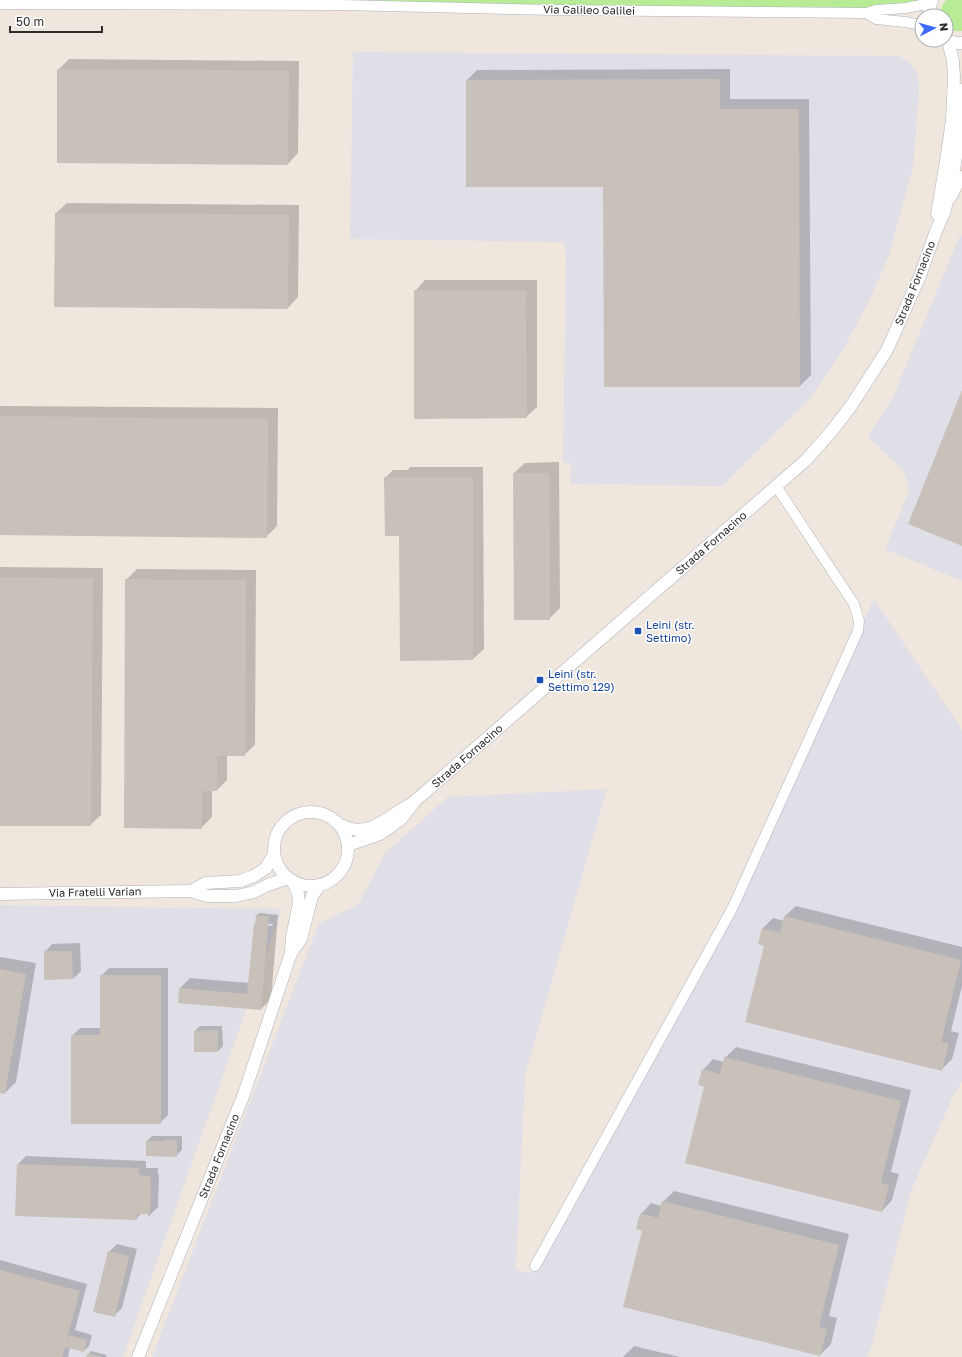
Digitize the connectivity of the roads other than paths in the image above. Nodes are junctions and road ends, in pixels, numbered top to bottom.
1 (931, 1) edge
2 (0, 4) edge
3 (866, 13) junction
4 (914, 24) edge
5 (949, 48) edge
6 (962, 90) edge
7 (962, 176) edge
8 (946, 205) junction
9 (936, 231) junction
10 (776, 486) junction
11 (415, 801) junction
12 (340, 825) junction
13 (348, 845) junction
14 (274, 854) junction
15 (290, 879) junction
16 (320, 885) junction
17 (190, 891) junction
18 (0, 894) edge
19 (291, 952) junction
20 (536, 1266) dead end
21 (138, 1357) edge

1 - 3 street, Via Galileo Galilei
2 - 3 street, Via Galileo Galilei
3 - 4 street, Via Galileo Galilei
5 - 9 street, Strada Fornacino
6 - 8 street, Strada Fornacino
7 - 8 street, Strada Fornacino
8 - 9 street, Strada Fornacino
9 - 10 street, Strada Fornacino
10 - 11 street, Strada Fornacino
10 - 20 street
11 - 12 street, Strada Fornacino
11 - 13 street, Strada Fornacino
12 - 13 street
12 - 14 street
13 - 16 street
14 - 15 street
14 - 17 street, Via Fratelli Varian
15 - 16 street
15 - 17 street, Via Fratelli Varian
15 - 19 street, Strada Fornacino
16 - 19 street, Strada Fornacino
17 - 18 street, Via Fratelli Varian
19 - 21 street, Strada Fornacino

